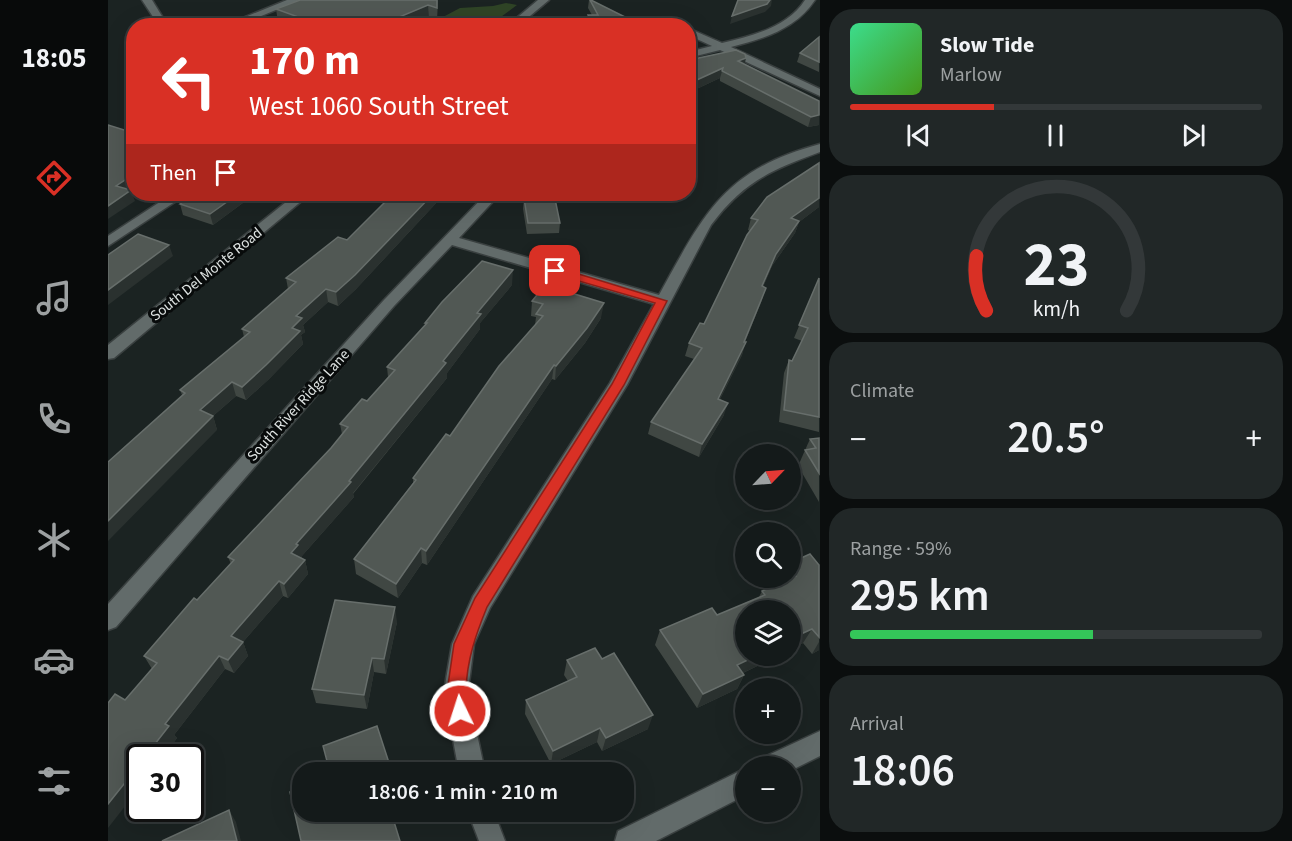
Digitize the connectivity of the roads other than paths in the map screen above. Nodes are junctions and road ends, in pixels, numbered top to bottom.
1 (147, 0) edge
2 (295, 0) edge
3 (544, 0) edge
4 (810, 0) edge
5 (159, 18) edge
6 (248, 18) edge
7 (521, 18) edge
8 (696, 35) edge
9 (719, 46) junction
10 (696, 53) edge
11 (819, 93) edge
12 (819, 148) edge
13 (170, 201) edge
14 (294, 201) edge
15 (486, 201) edge
16 (449, 240) junction
17 (108, 242) edge
18 (661, 301) junction
19 (108, 354) edge
20 (108, 620) edge
21 (819, 743) edge
22 (793, 756) edge
23 (470, 762) edge
24 (735, 787) edge
25 (485, 822) edge
26 (492, 841) edge
27 (628, 841) edge

1 - 5 street
2 - 6 street
3 - 7 street
4 - 9 street
8 - 9 street
9 - 10 street
9 - 11 street
12 - 18 street
13 - 17 street
14 - 19 street, South Del Monte Road
15 - 16 street, South River Ridge Lane
16 - 18 street
16 - 20 street, South River Ridge Lane
18 - 23 street
21 - 22 street
24 - 27 street
25 - 26 street

